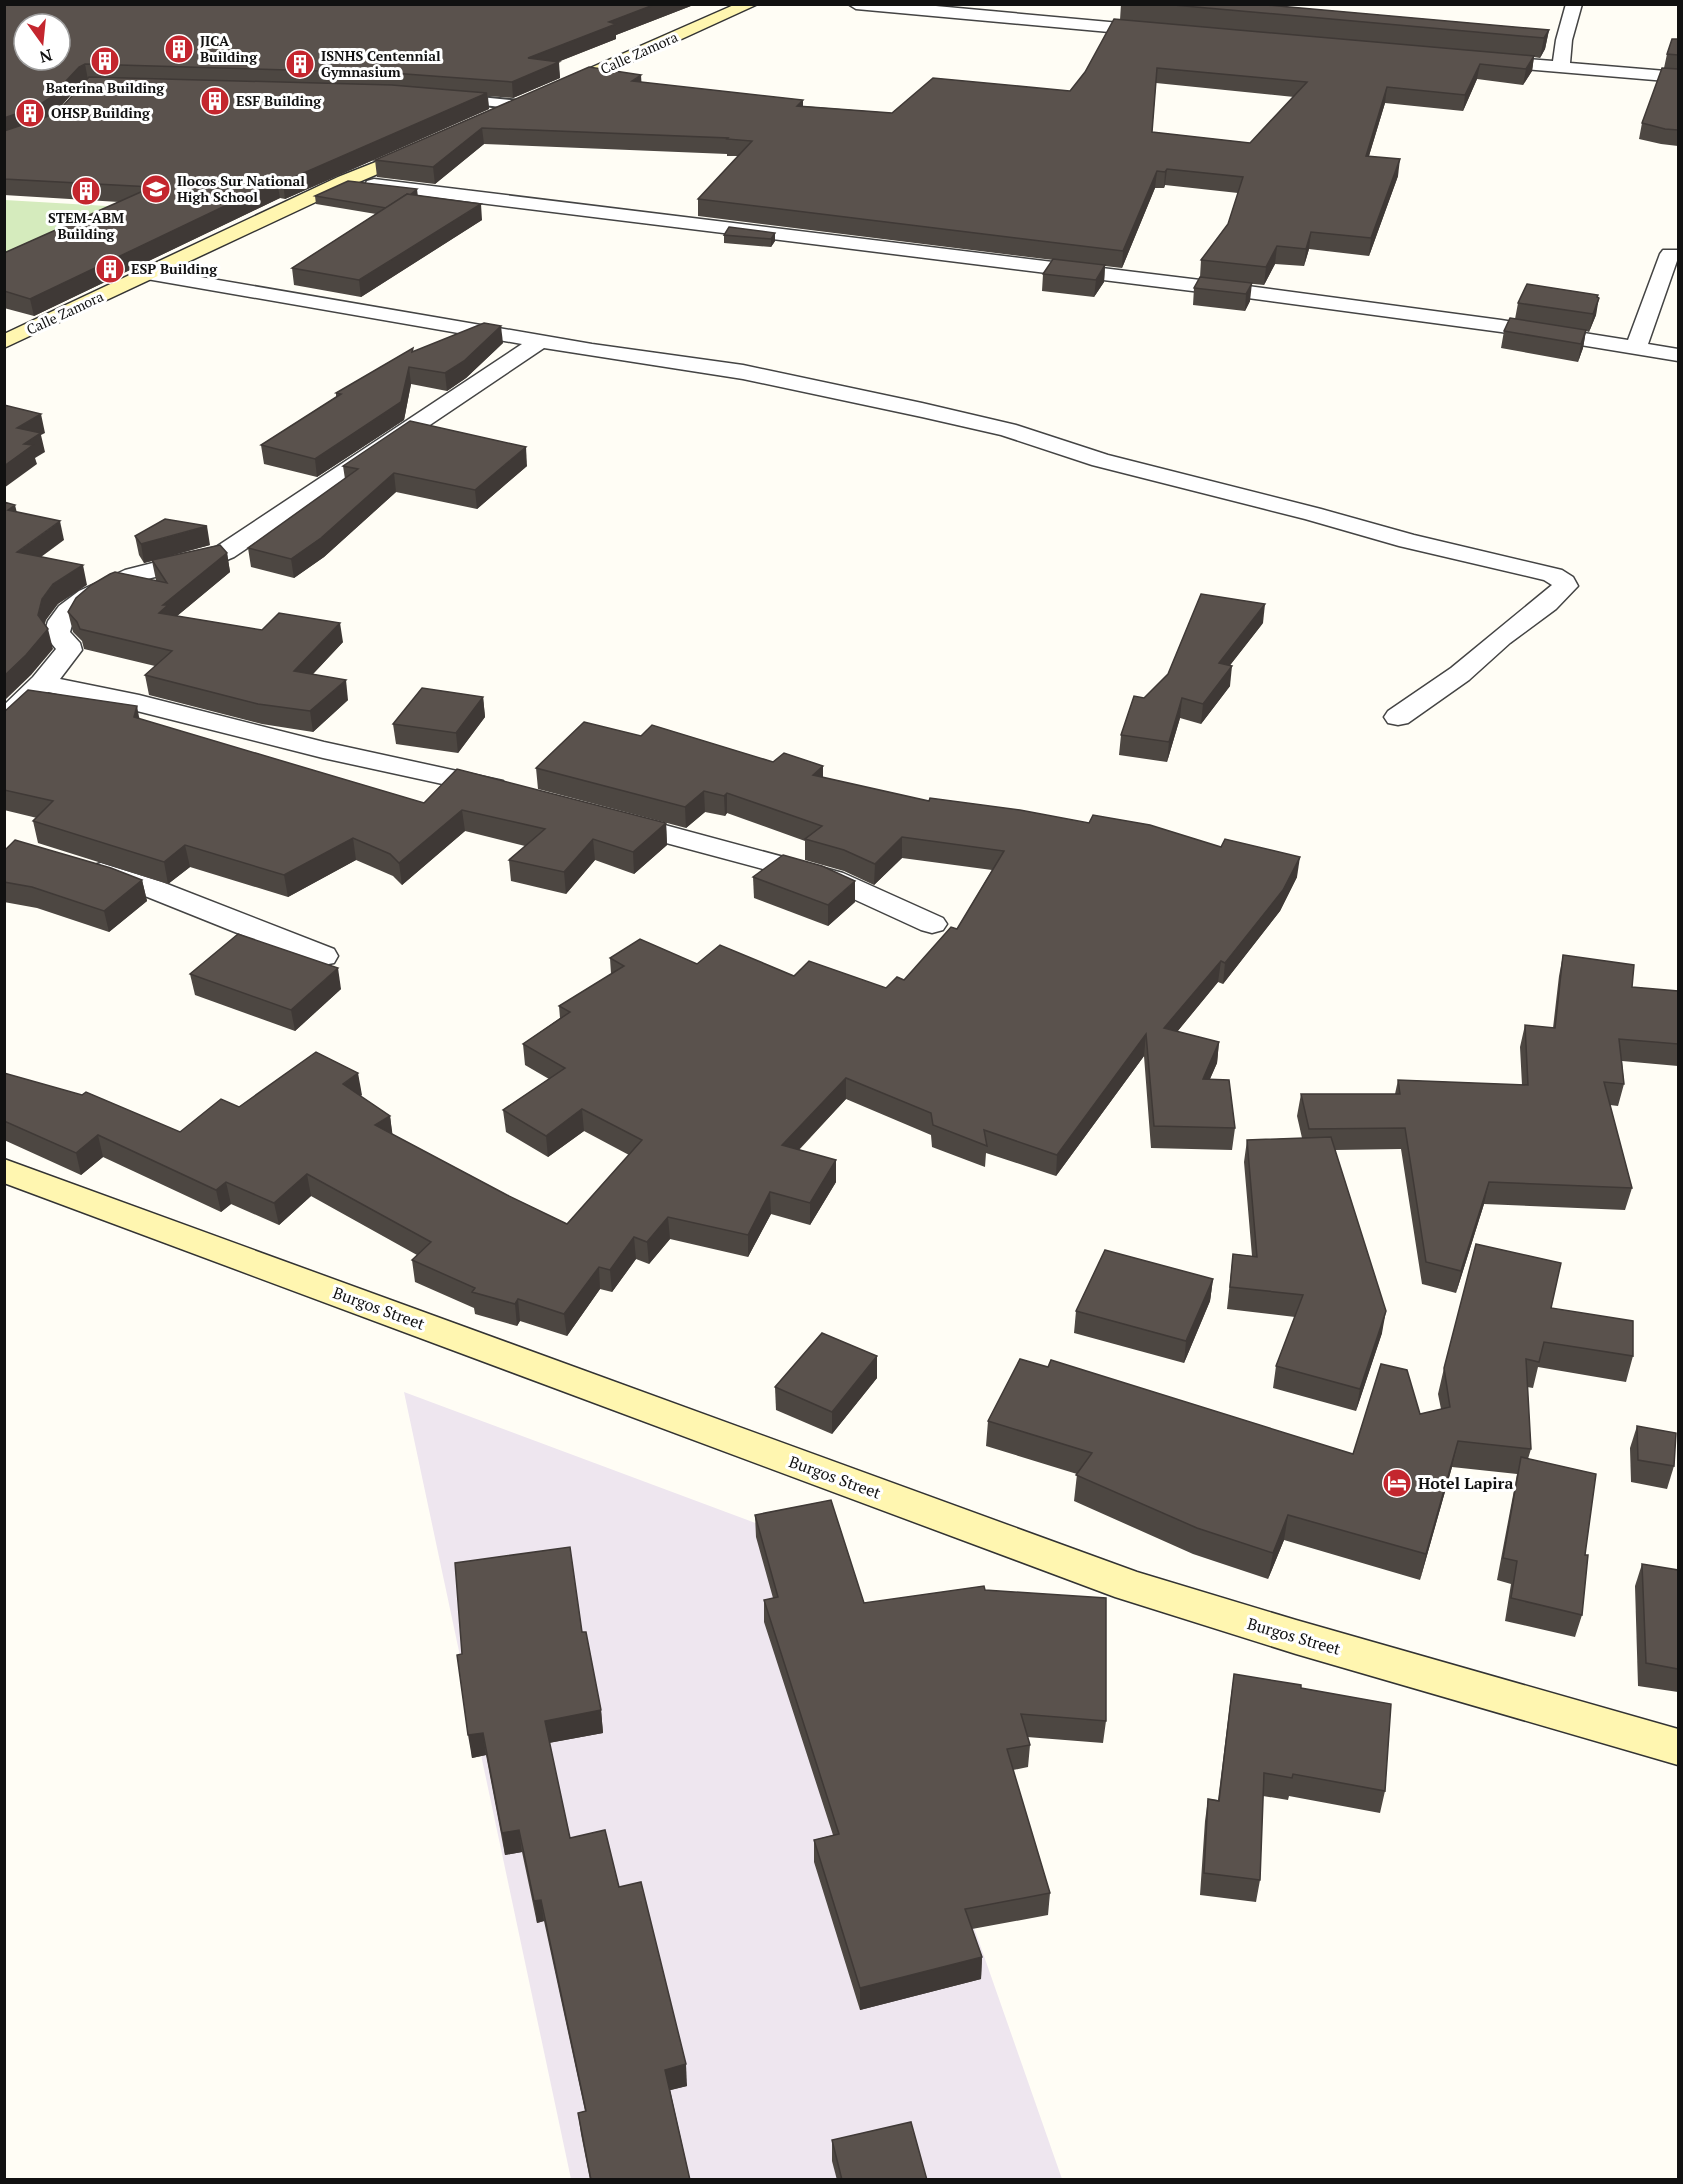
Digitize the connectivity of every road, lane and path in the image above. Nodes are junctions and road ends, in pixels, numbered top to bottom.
1 (750, 4) edge
2 (856, 4) edge
3 (1574, 4) edge
4 (1173, 33) edge
5 (1467, 59) edge
6 (1561, 67) junction
7 (1678, 77) edge
8 (452, 99) edge
9 (520, 105) junction
10 (487, 119) edge
11 (433, 143) edge
12 (345, 181) junction
13 (1670, 254) dead end
14 (148, 274) junction
15 (6, 340) edge
16 (541, 341) junction
17 (1636, 348) junction
18 (1678, 356) edge
19 (42, 683) junction
20 (1398, 717) dead end
21 (4, 721) edge
22 (522, 795) edge
23 (599, 817) edge
24 (80, 866) edge
25 (932, 924) dead end
26 (323, 956) dead end
27 (4, 1170) edge
28 (1678, 1747) edge

1 - 9 street, Calle Zamora
2 - 4 street
3 - 6 street
5 - 6 street
6 - 7 street
8 - 9 lane
9 - 10 street, Calle Zamora
11 - 12 street, Calle Zamora
12 - 14 street, Calle Zamora
12 - 17 street
13 - 17 street
14 - 15 street, Calle Zamora
14 - 16 street
16 - 19 street
16 - 20 street
17 - 18 street
19 - 21 street
19 - 22 street
23 - 25 street
24 - 26 street
27 - 28 street, Burgos Street

